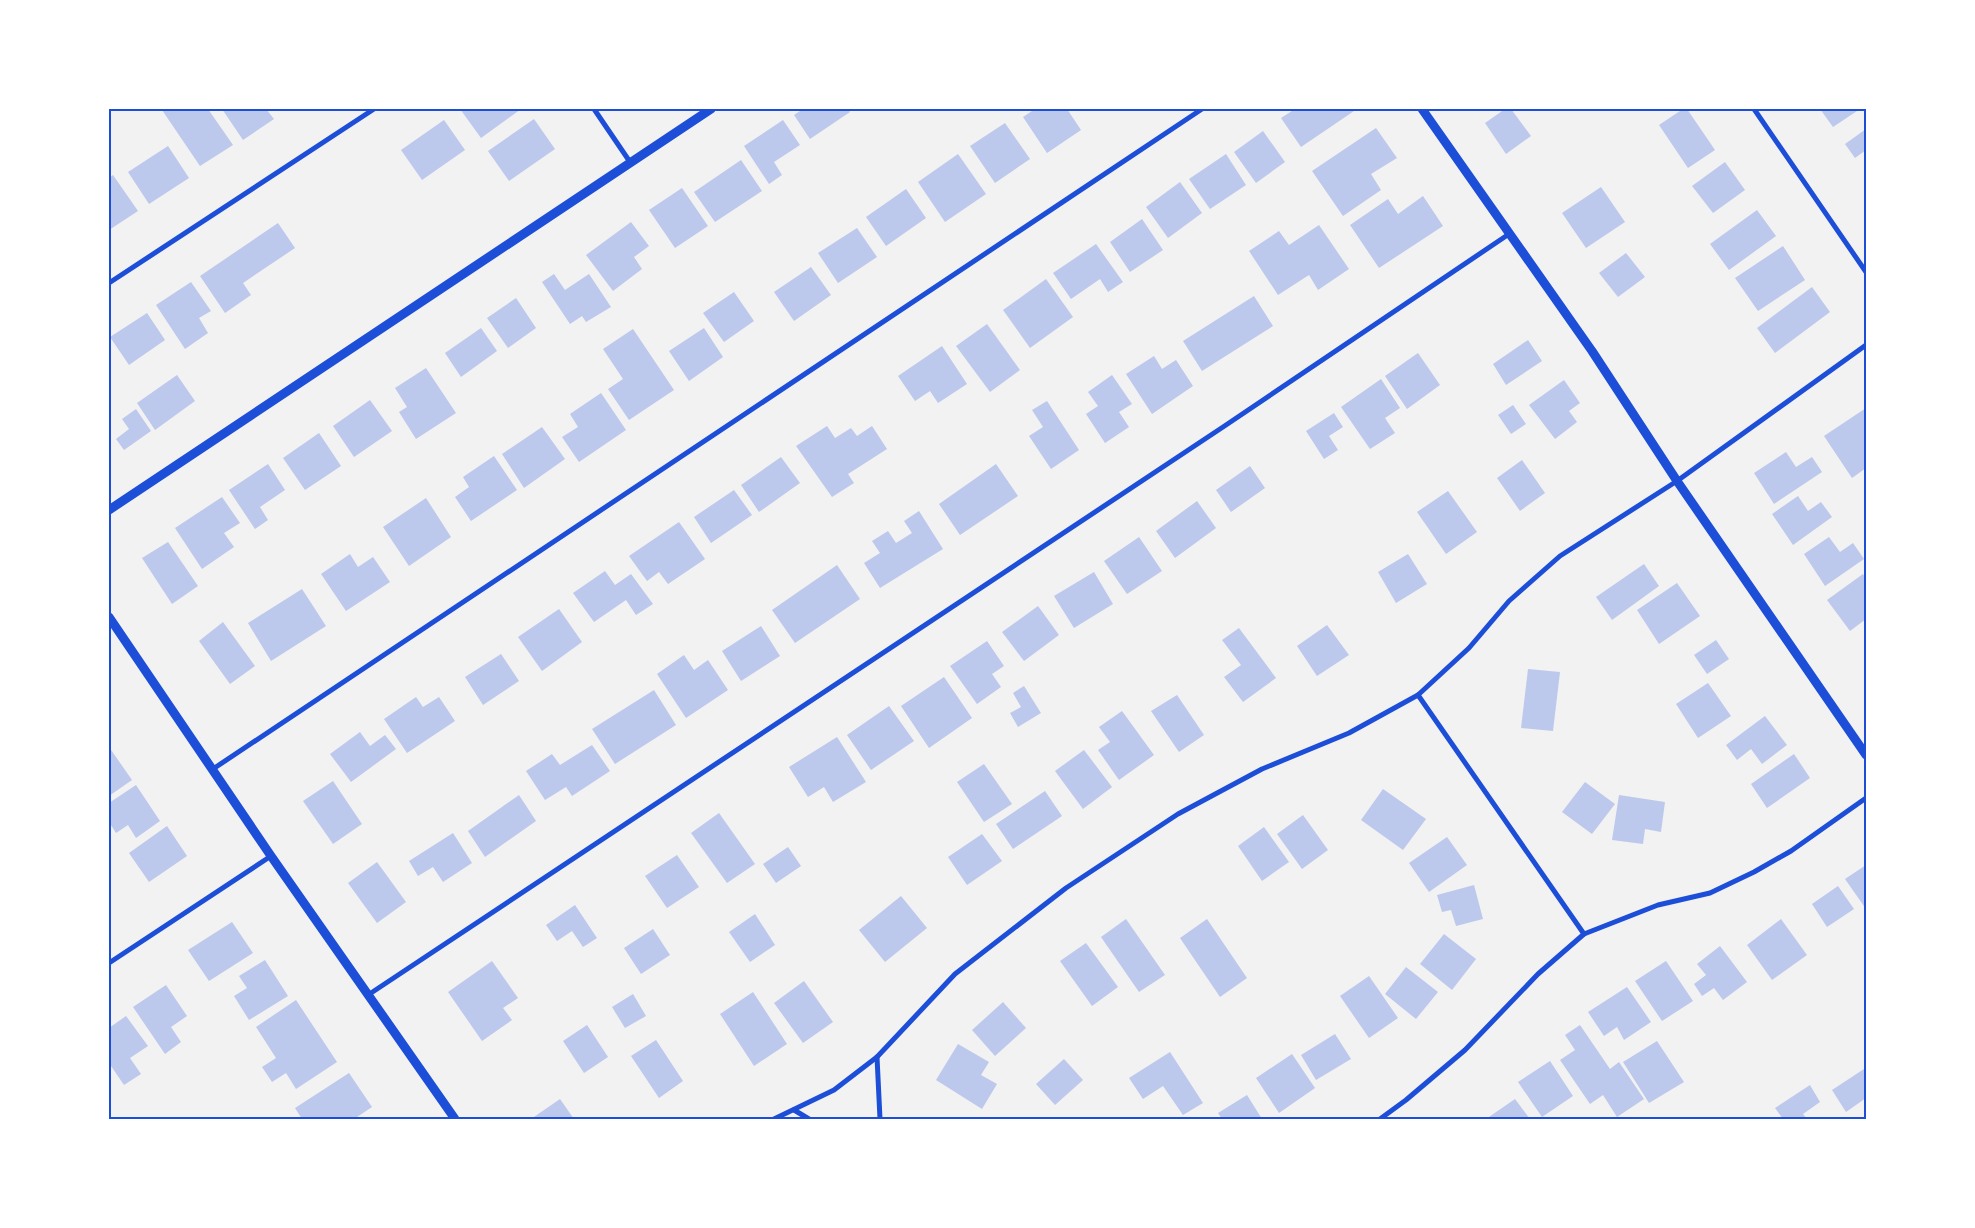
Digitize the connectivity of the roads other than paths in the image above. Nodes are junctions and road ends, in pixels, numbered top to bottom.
1 (374, 109) edge
2 (594, 109) edge
3 (711, 109) edge
4 (1202, 109) edge
5 (1422, 109) edge
6 (1754, 109) edge
7 (630, 162) junction
8 (1509, 234) junction
9 (1866, 272) edge
10 (109, 283) edge
11 (1866, 345) edge
12 (1677, 481) junction
13 (109, 510) edge
14 (109, 617) edge
15 (1418, 695) junction
16 (1866, 755) edge
17 (213, 769) junction
18 (1866, 798) edge
19 (271, 856) junction
20 (1584, 934) junction
21 (109, 963) edge
22 (368, 995) junction
23 (877, 1057) junction
24 (794, 1110) junction
25 (451, 1118) edge
26 (774, 1119) edge
27 (809, 1119) edge
28 (880, 1119) edge
29 (1380, 1119) edge

1 - 10 street
2 - 7 street
3 - 7 street
4 - 17 street
5 - 8 street
6 - 9 street
7 - 13 street
8 - 12 street
8 - 22 street
11 - 12 street
12 - 15 street
12 - 16 street
14 - 17 street
15 - 20 street
15 - 23 street
17 - 19 street
18 - 20 street
19 - 21 street
19 - 22 street
20 - 29 street
22 - 25 street
23 - 24 street
23 - 28 street
24 - 26 street
24 - 27 street

